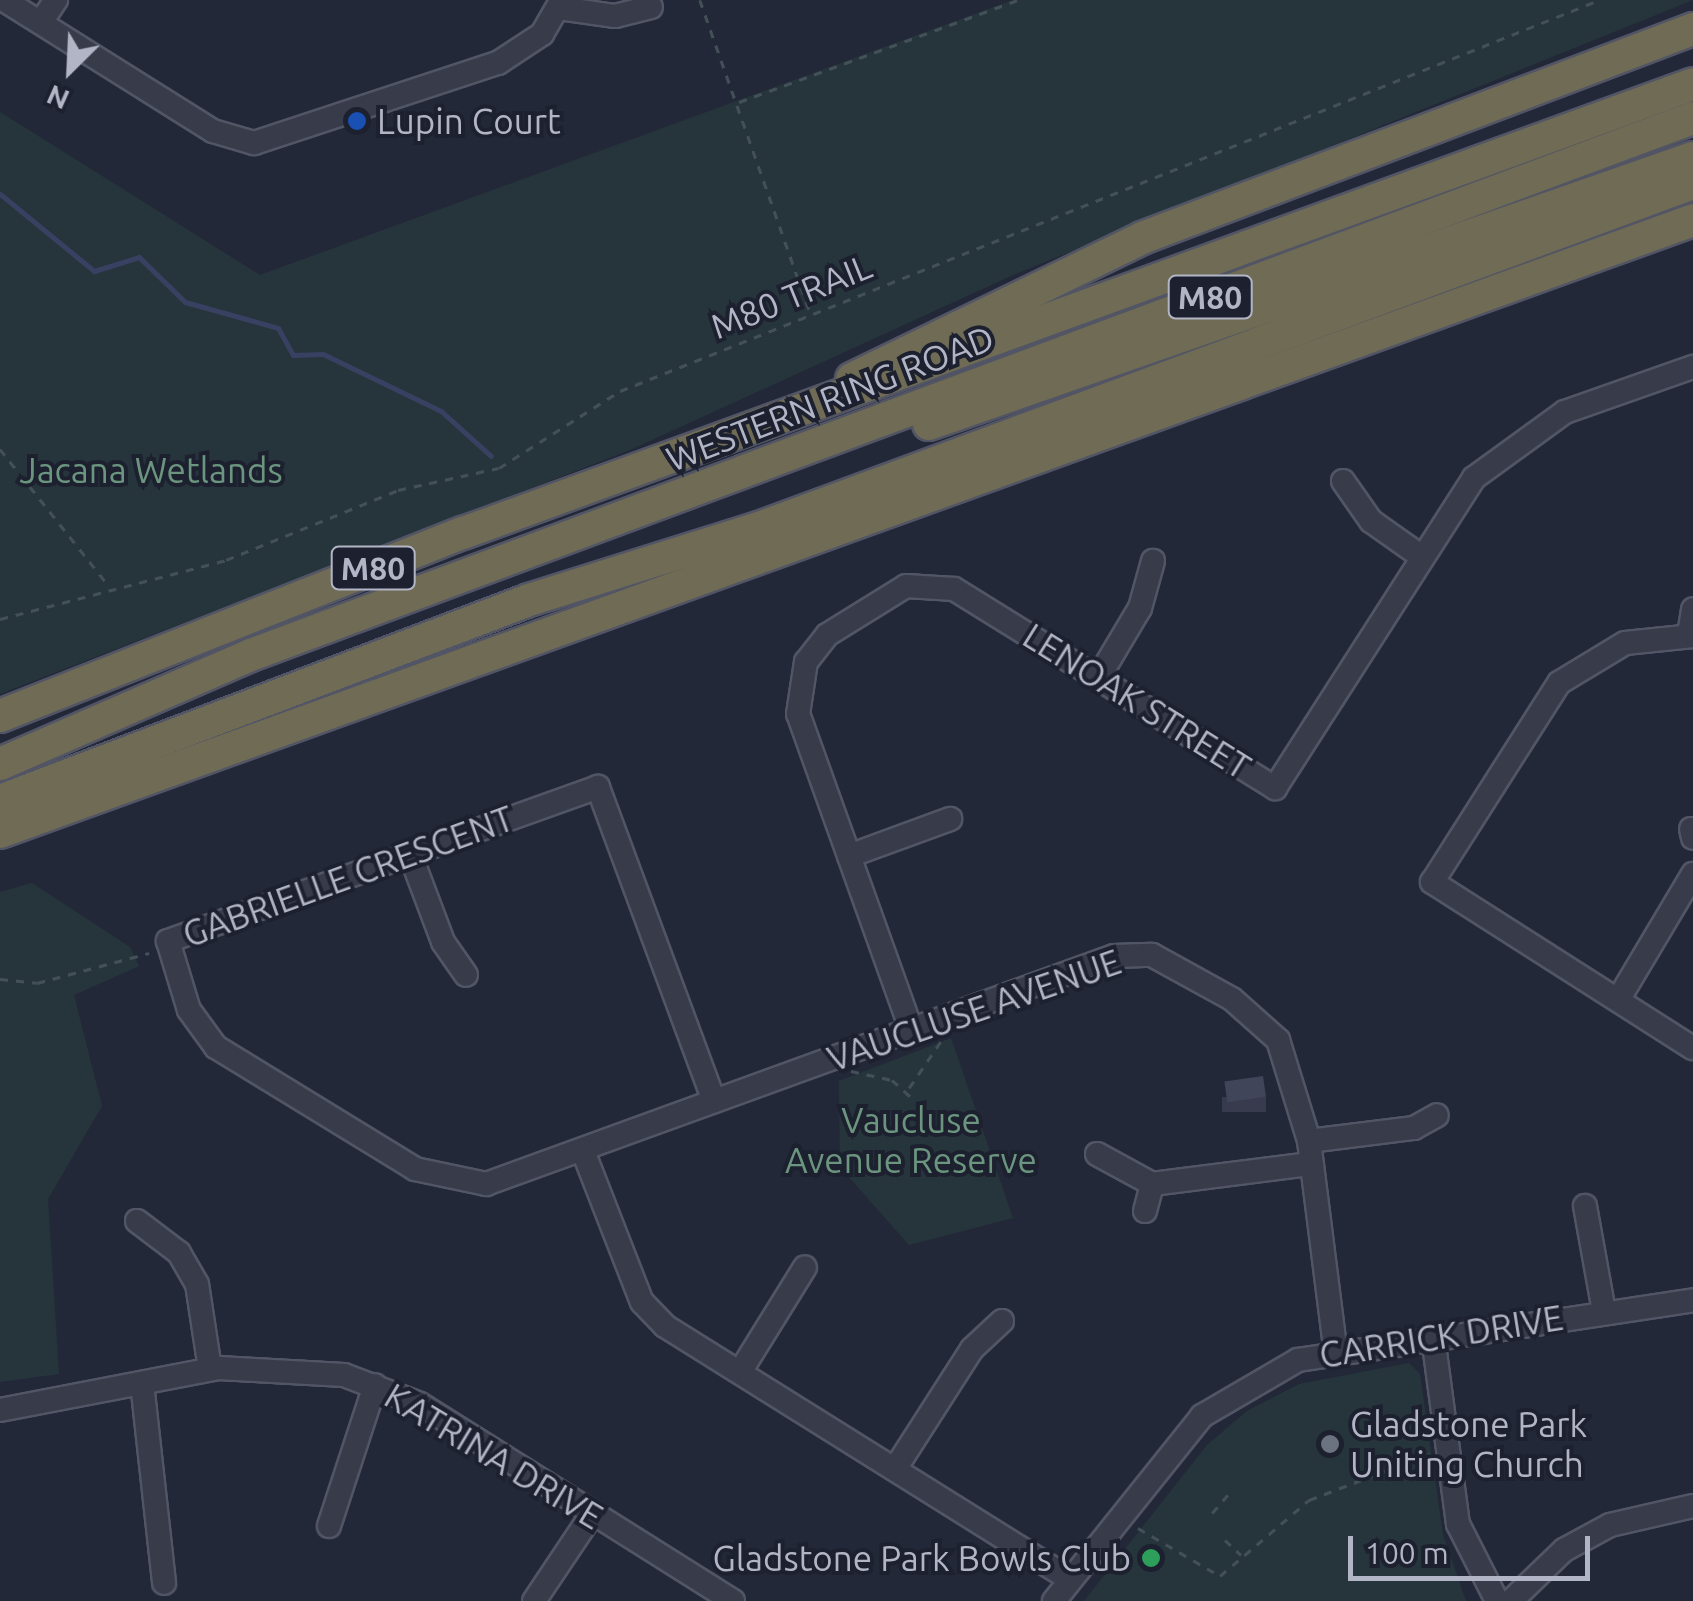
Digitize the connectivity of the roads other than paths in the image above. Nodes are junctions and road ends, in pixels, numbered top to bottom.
1 (4, 0) edge
2 (56, 0) edge
3 (561, 4) edge
4 (651, 8) dead end
5 (41, 22) junction
6 (1693, 29) edge
7 (1693, 84) edge
8 (1693, 118) edge
9 (1693, 158) edge
10 (1693, 183) edge
11 (1693, 220) edge
12 (1693, 367) edge
13 (752, 434) junction
14 (1344, 481) dead end
15 (728, 482) junction
16 (756, 529) junction
17 (1419, 555) junction
18 (1153, 561) dead end
19 (1693, 609) edge
20 (1691, 636) edge
21 (1100, 675) junction
22 (0, 716) edge
23 (274, 730) junction
24 (0, 764) edge
25 (0, 801) edge
26 (950, 819) dead end
27 (0, 832) edge
28 (410, 854) junction
29 (849, 856) junction
30 (1693, 874) edge
31 (466, 975) dead end
32 (1618, 1000) junction
33 (911, 1029) junction
34 (1693, 1048) edge
35 (714, 1101) junction
36 (1437, 1115) dead end
37 (582, 1151) junction
38 (1310, 1153) junction
39 (1097, 1154) dead end
40 (1152, 1184) junction
41 (1585, 1206) dead end
42 (1145, 1211) dead end
43 (137, 1222) dead end
44 (805, 1267) dead end
45 (1693, 1300) edge
46 (1604, 1312) junction
47 (1002, 1321) dead end
48 (1433, 1337) junction
49 (1335, 1348) junction
50 (210, 1369) junction
51 (740, 1372) junction
52 (142, 1383) junction
53 (375, 1385) junction
54 (0, 1410) edge
55 (896, 1469) junction
56 (1693, 1506) edge
57 (593, 1514) junction
58 (329, 1526) dead end
59 (1070, 1579) junction
60 (164, 1583) dead end
61 (534, 1601) edge
62 (733, 1601) edge
63 (1054, 1601) edge
64 (1498, 1601) edge
65 (1511, 1601) edge

1 - 5 street
2 - 5 street
3 - 4 street
3 - 5 street
6 - 13 highway
7 - 13 highway, WESTERN RING ROAD / M80
8 - 15 highway, WESTERN RING ROAD / M80
9 - 15 highway
10 - 16 highway
11 - 23 highway
12 - 17 street, LENOAK STREET
13 - 22 highway, WESTERN RING ROAD / M80
14 - 17 street
15 - 24 highway, WESTERN RING ROAD / M80
16 - 23 highway
16 - 25 highway
17 - 21 street, LENOAK STREET
18 - 21 street
19 - 20 street
20 - 32 street
21 - 29 street, LENOAK STREET
23 - 27 highway
26 - 29 street
28 - 31 street
28 - 35 street, GABRIELLE CRESCENT
28 - 37 street, GABRIELLE CRESCENT
29 - 33 street, LENOAK STREET
30 - 32 street
32 - 34 street
33 - 35 street, VAUCLUSE AVENUE
33 - 38 street, VAUCLUSE AVENUE
35 - 37 street, VAUCLUSE AVENUE
36 - 38 street
37 - 51 street
38 - 40 street
38 - 49 street, VAUCLUSE AVENUE
39 - 40 street
40 - 42 street
41 - 46 street
43 - 50 street
44 - 51 street
45 - 46 street, CARRICK DRIVE
46 - 48 street, CARRICK DRIVE
47 - 55 street
48 - 49 street, CARRICK DRIVE
48 - 64 street
49 - 59 street, CARRICK DRIVE
50 - 52 street, KATRINA DRIVE
50 - 53 street, KATRINA DRIVE
51 - 55 street
52 - 54 street, KATRINA DRIVE
52 - 60 street
53 - 57 street, KATRINA DRIVE
53 - 58 street
55 - 59 street
56 - 65 street
57 - 61 street
57 - 62 street, KATRINA DRIVE
59 - 63 street, CARRICK DRIVE

